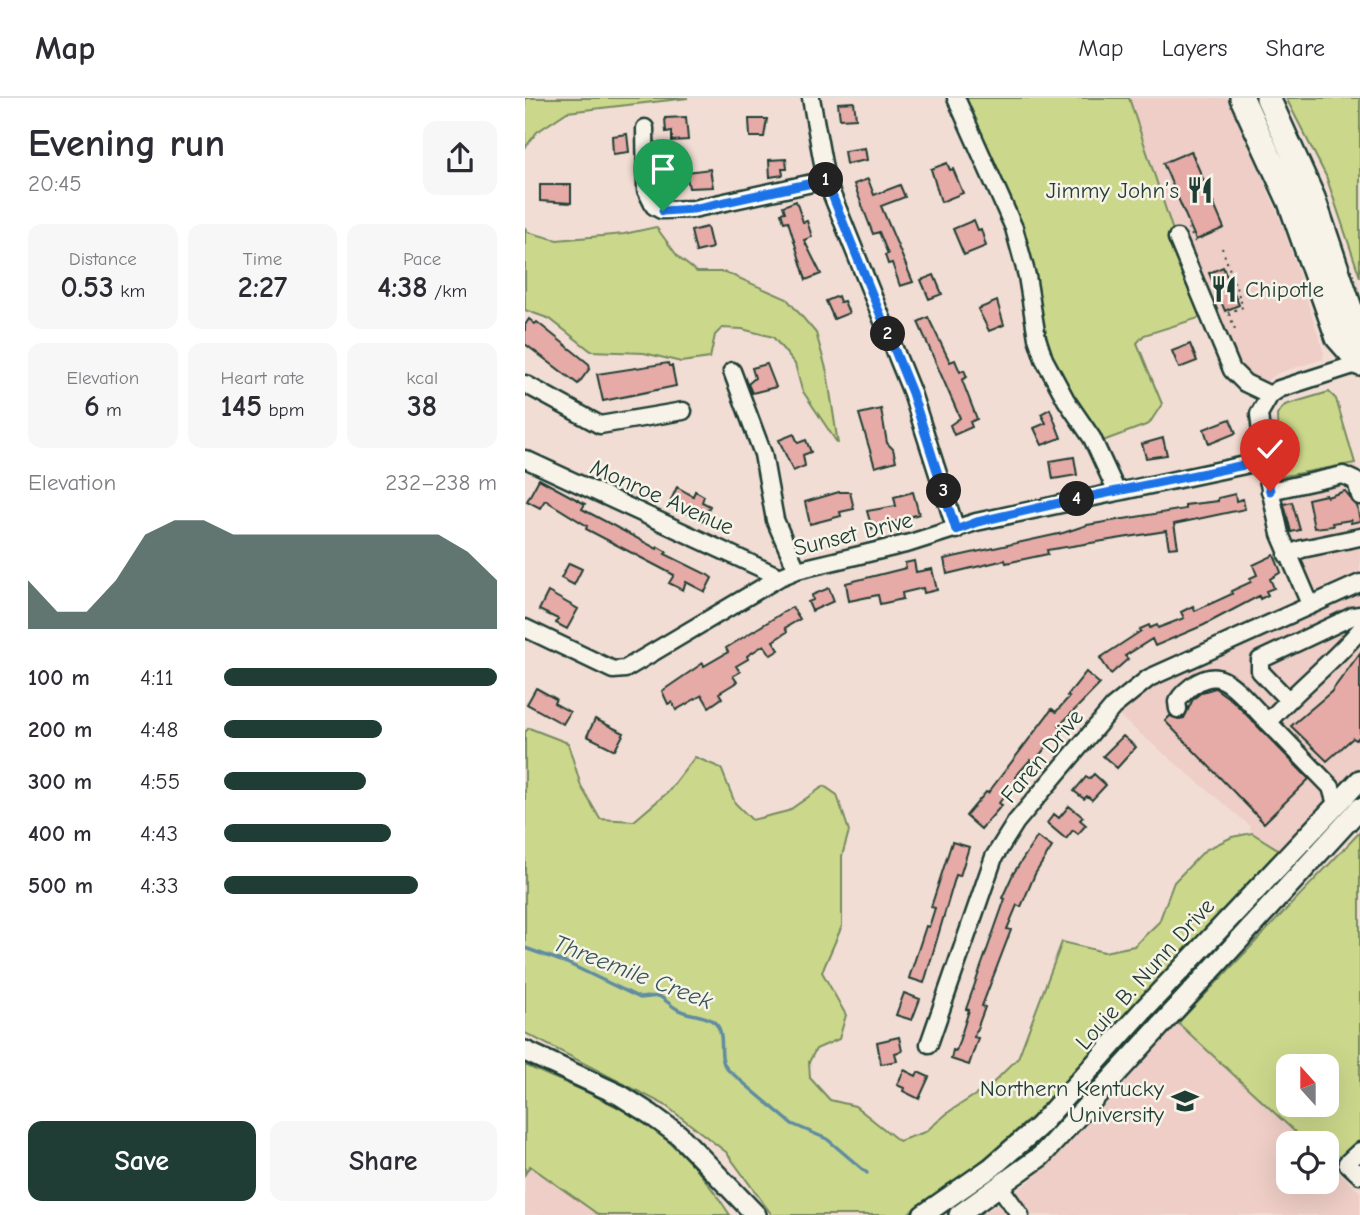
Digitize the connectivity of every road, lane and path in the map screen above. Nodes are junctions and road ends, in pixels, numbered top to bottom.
1 (811, 98) edge
2 (956, 98) edge
3 (1242, 98) edge
4 (1268, 98) edge
5 (645, 128) dead end
6 (826, 180) junction
7 (1177, 238) dead end
8 (1223, 248) dead end
9 (1229, 313) junction
10 (1218, 317) dead end
11 (1235, 329) dead end
12 (1360, 363) edge
13 (732, 371) dead end
14 (525, 384) edge
15 (1271, 395) junction
16 (683, 411) dead end
17 (525, 459) edge
18 (1264, 461) junction
19 (1116, 490) junction
20 (1270, 491) junction
21 (1360, 496) edge
22 (956, 530) junction
23 (1360, 537) edge
24 (1287, 555) junction
25 (797, 570) junction
26 (780, 577) junction
27 (1360, 583) edge
28 (1310, 604) junction
29 (1360, 615) edge
30 (525, 628) edge
31 (1360, 629) edge
32 (1288, 700) junction
33 (1178, 709) dead end
34 (1268, 722) junction
35 (1344, 791) edge
36 (1360, 808) edge
37 (929, 1044) dead end
38 (525, 1051) edge
39 (1360, 1151) edge
40 (1360, 1175) edge
41 (1000, 1187) junction
42 (732, 1193) junction
43 (742, 1215) edge
44 (756, 1215) edge
45 (923, 1215) edge
46 (959, 1215) edge
47 (1020, 1215) edge

1 - 6 street
2 - 19 street
3 - 12 highway
4 - 12 highway
5 - 6 street
6 - 22 street
7 - 15 street
8 - 9 path
9 - 10 path
9 - 11 path
12 - 15 street
13 - 25 street
14 - 16 street
15 - 18 street
17 - 26 street, Monroe Avenue
18 - 19 street, Sunset Drive
18 - 20 street
19 - 22 street, Sunset Drive
20 - 21 street
20 - 24 street
22 - 25 street, Sunset Drive
23 - 24 street
24 - 28 street
25 - 26 street, Sunset Drive
26 - 30 street, Sunset Drive
27 - 28 street, Faren Drive
28 - 37 street, Faren Drive
29 - 32 street
31 - 32 street
32 - 34 street
33 - 34 street
34 - 35 street
35 - 45 main road, Louie B. Nunn Drive
36 - 41 main road, Louie B. Nunn Drive
38 - 42 main road
39 - 40 street
41 - 46 main road, Louie B. Nunn Drive
41 - 47 street
42 - 43 main road
42 - 44 main road

